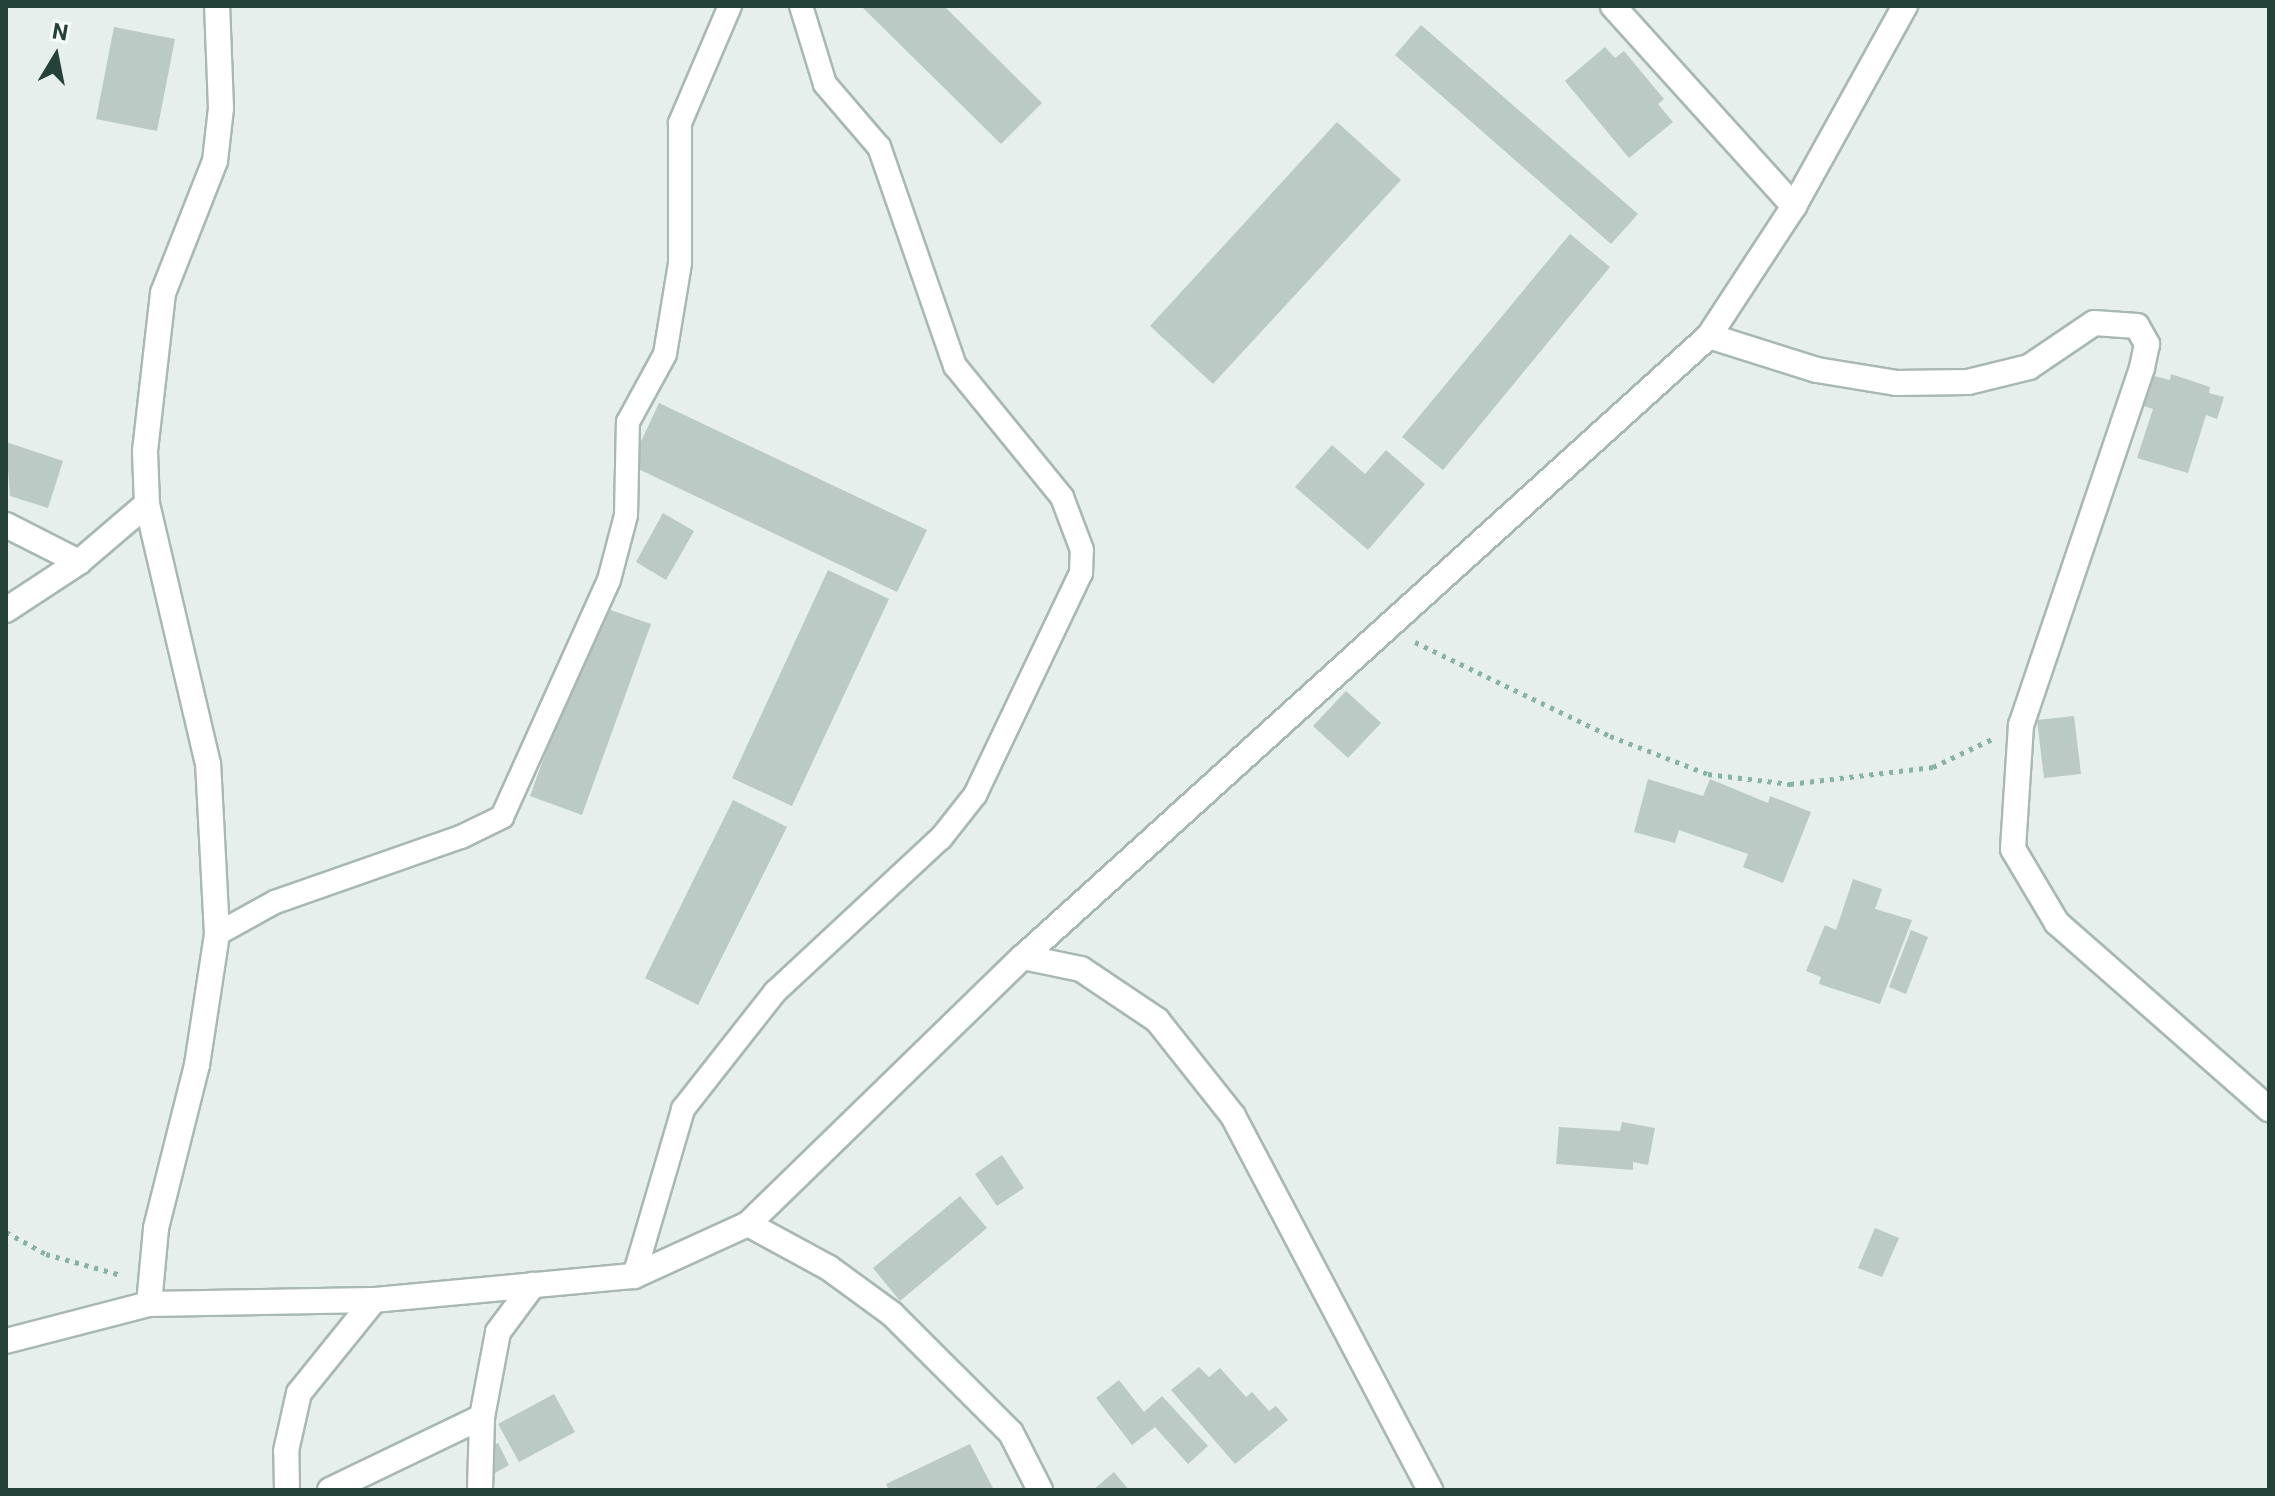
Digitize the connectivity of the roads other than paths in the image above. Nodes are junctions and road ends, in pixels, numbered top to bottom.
1 (217, 6) edge
2 (730, 6) edge
3 (801, 6) edge
4 (1613, 6) edge
5 (1905, 6) edge
6 (1794, 206) junction
7 (1709, 336) junction
8 (147, 504) junction
9 (6, 525) edge
10 (79, 562) junction
11 (6, 610) edge
12 (217, 934) junction
13 (1023, 957) junction
14 (2269, 1109) edge
15 (748, 1224) junction
16 (634, 1276) junction
17 (533, 1285) junction
18 (150, 1294) junction
19 (374, 1300) junction
20 (6, 1341) edge
21 (482, 1417) junction
22 (287, 1490) edge
23 (330, 1490) edge
24 (480, 1490) edge
25 (1040, 1490) edge
26 (1430, 1490) edge

1 - 8 street
2 - 12 lane
3 - 16 lane
4 - 6 street
5 - 6 street
6 - 7 street
7 - 13 street
7 - 14 street
8 - 10 street
8 - 12 street
9 - 10 street
10 - 11 street
12 - 18 street
13 - 15 street
13 - 26 street
15 - 16 street
15 - 25 street
16 - 17 street
17 - 19 street
17 - 21 street
18 - 19 street
18 - 20 street
19 - 22 street
21 - 23 street
21 - 24 street

